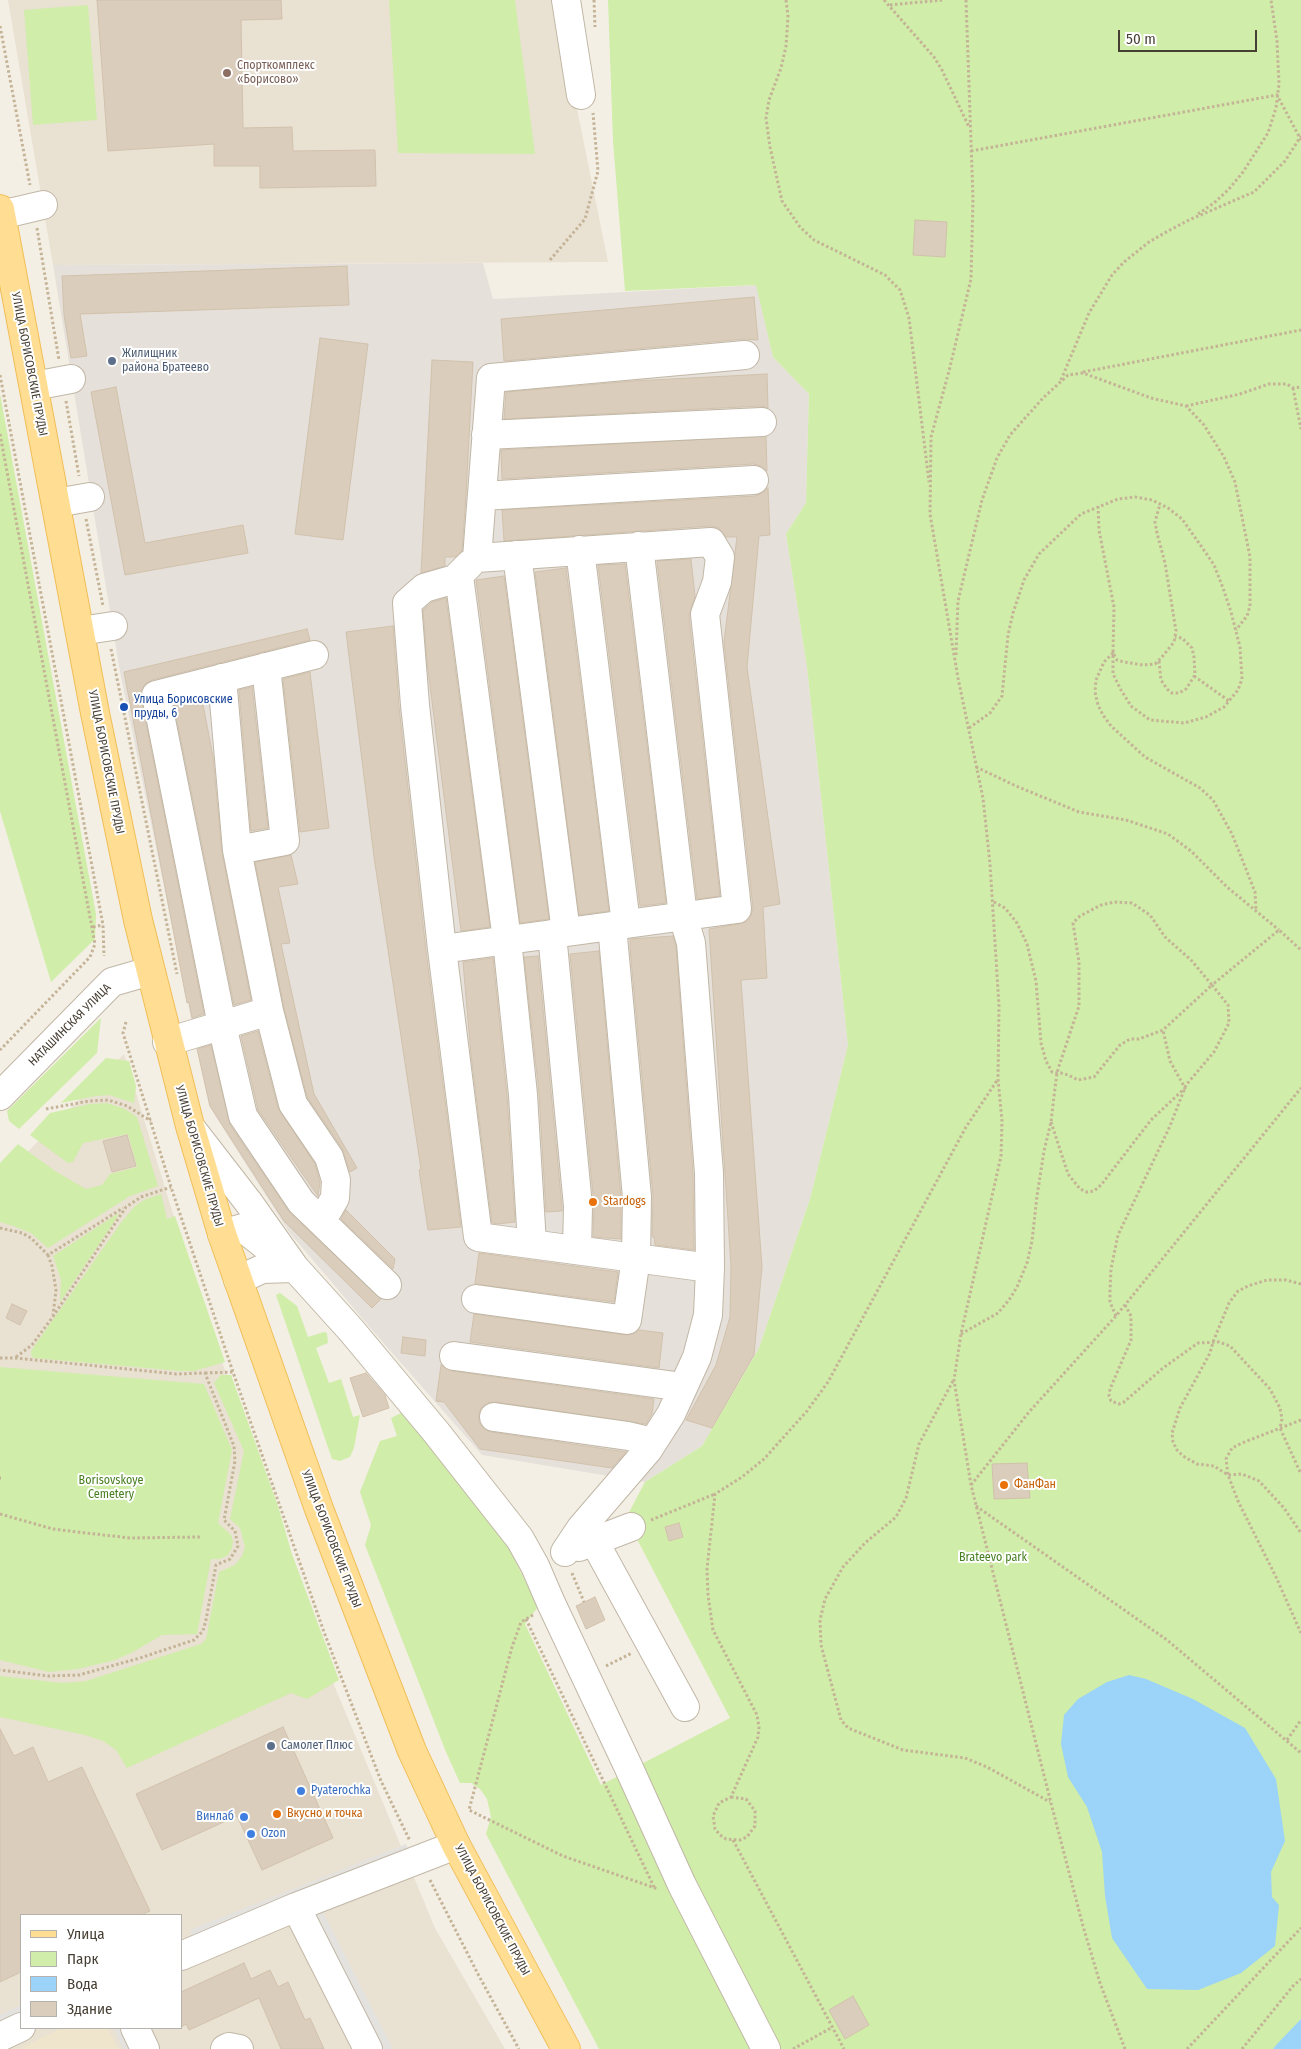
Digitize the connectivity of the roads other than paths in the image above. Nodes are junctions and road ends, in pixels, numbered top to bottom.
1 (566, 0) edge
2 (587, 101) road end
3 (43, 205) dead end
4 (0, 212) edge
5 (745, 355) dead end
6 (71, 379) dead end
7 (34, 386) junction
8 (762, 422) dead end
9 (486, 435) junction
10 (754, 480) dead end
11 (482, 496) junction
12 (90, 497) dead end
13 (56, 503) junction
14 (638, 546) junction
15 (580, 550) junction
16 (517, 555) junction
17 (468, 567) junction
18 (113, 626) dead end
19 (80, 631) junction
20 (314, 655) dead end
21 (266, 667) junction
22 (222, 678) junction
23 (237, 850) junction
24 (683, 916) junction
25 (619, 925) junction
26 (559, 933) junction
27 (507, 940) junction
28 (442, 949) junction
29 (150, 971) junction
30 (268, 1011) junction
31 (222, 1025) junction
32 (167, 1042) junction
33 (0, 1096) edge
34 (190, 1126) junction
35 (318, 1218) junction
36 (222, 1234) junction
37 (532, 1244) junction
38 (577, 1250) junction
39 (636, 1258) junction
40 (295, 1268) junction
41 (710, 1268) junction
42 (238, 1280) junction
43 (387, 1285) dead end
44 (476, 1299) dead end
45 (351, 1330) junction
46 (454, 1356) dead end
47 (362, 1374) dead end
48 (683, 1387) junction
49 (494, 1417) dead end
50 (653, 1442) junction
51 (631, 1527) road end
52 (594, 1541) junction
53 (568, 1561) junction
54 (535, 1566) junction
55 (685, 1707) dead end
56 (456, 1845) junction
57 (296, 1907) junction
58 (182, 1956) edge
59 (20, 2027) edge
60 (135, 2029) edge
61 (0, 2037) edge
62 (563, 2048) edge
63 (145, 2049) edge
64 (225, 2049) edge
65 (239, 2049) edge
66 (368, 2049) edge
67 (766, 2049) edge

1 - 2 street
3 - 4 street
4 - 7 main road, УЛИЦА БОРИСОВСКИЕ ПРУДЫ
5 - 9 street
6 - 7 street
7 - 13 main road, УЛИЦА БОРИСОВСКИЕ ПРУДЫ
8 - 9 street
9 - 11 street
10 - 11 street
11 - 17 street
12 - 13 street
13 - 19 main road, УЛИЦА БОРИСОВСКИЕ ПРУДЫ
14 - 15 street
14 - 24 street
14 - 24 street
15 - 16 street
15 - 25 street
16 - 17 street
16 - 26 street
17 - 27 street
17 - 28 street
18 - 19 street
19 - 29 main road, УЛИЦА БОРИСОВСКИЕ ПРУДЫ
20 - 21 street
21 - 22 street
21 - 23 street
22 - 23 street
22 - 31 street
23 - 30 street
24 - 25 street
24 - 41 street
25 - 26 street
25 - 39 street
26 - 27 street
26 - 38 street
27 - 28 street
27 - 37 street
28 - 37 street
29 - 32 main road, УЛИЦА БОРИСОВСКИЕ ПРУДЫ
29 - 33 street, НАТАШИНСКАЯ УЛИЦА
30 - 31 street
30 - 35 street
31 - 32 street
31 - 35 street
32 - 34 main road, УЛИЦА БОРИСОВСКИЕ ПРУДЫ
34 - 36 main road, УЛИЦА БОРИСОВСКИЕ ПРУДЫ
34 - 40 street
35 - 43 street
36 - 40 street
36 - 42 main road, УЛИЦА БОРИСОВСКИЕ ПРУДЫ
37 - 38 street
38 - 39 street
39 - 41 street
39 - 44 street
40 - 42 street
40 - 45 street
41 - 48 street
42 - 56 main road, УЛИЦА БОРИСОВСКИЕ ПРУДЫ
45 - 47 street
45 - 54 street
46 - 48 street
48 - 50 street
49 - 50 street
50 - 53 street
51 - 52 street
52 - 53 street
52 - 55 street
53 - 54 street
54 - 67 street
56 - 57 street
56 - 62 main road, УЛИЦА БОРИСОВСКИЕ ПРУДЫ
57 - 58 street
57 - 66 street
59 - 61 street
60 - 63 street
64 - 65 street

